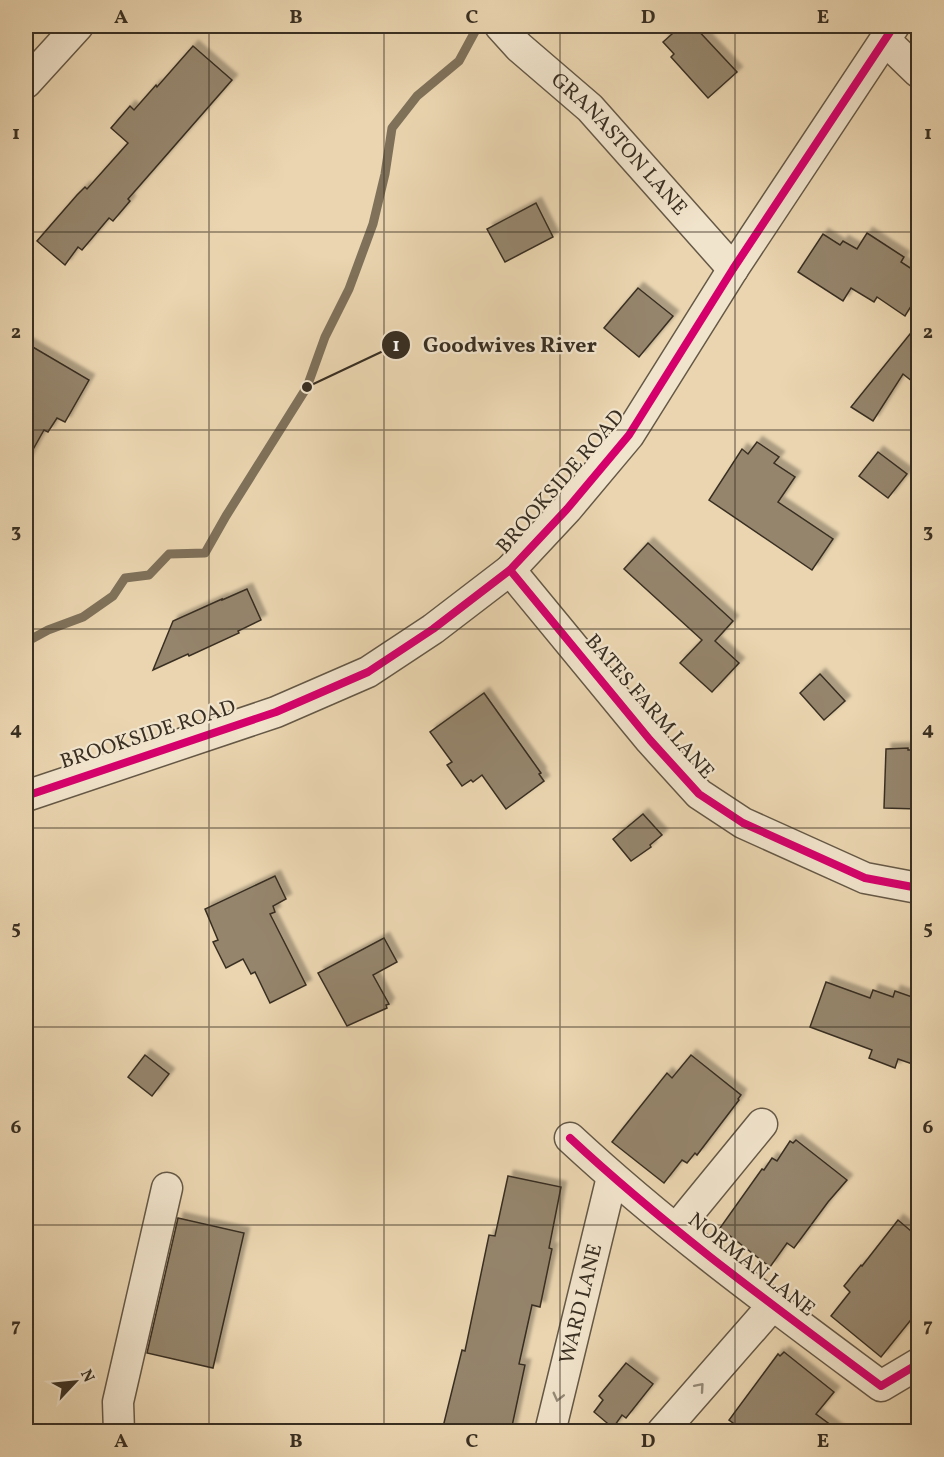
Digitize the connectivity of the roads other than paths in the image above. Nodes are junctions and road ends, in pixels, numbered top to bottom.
1 (78, 26) edge
2 (889, 33) edge
3 (509, 36) edge
4 (918, 72) edge
5 (26, 83) edge
6 (733, 269) junction
7 (510, 570) junction
8 (26, 796) edge
9 (918, 888) edge
10 (762, 1124) dead end
11 (570, 1138) dead end
12 (612, 1177) junction
13 (167, 1188) dead end
14 (676, 1229) junction
15 (773, 1305) junction
16 (918, 1364) edge
17 (119, 1431) edge
18 (550, 1431) edge
19 (662, 1431) edge

1 - 5 street
2 - 4 street
2 - 6 street, BROOKSIDE ROAD
3 - 6 street, GRANASTON LANE
6 - 7 street, BROOKSIDE ROAD
7 - 8 street, BROOKSIDE ROAD
7 - 9 street, BATES FARM LANE
10 - 14 street, NORMAN LANE
11 - 12 street, NORMAN LANE
12 - 14 street, NORMAN LANE
12 -> 18 street, WARD LANE
13 - 17 street
14 - 15 street, NORMAN LANE
15 - 16 street, NORMAN LANE
19 -> 15 street

